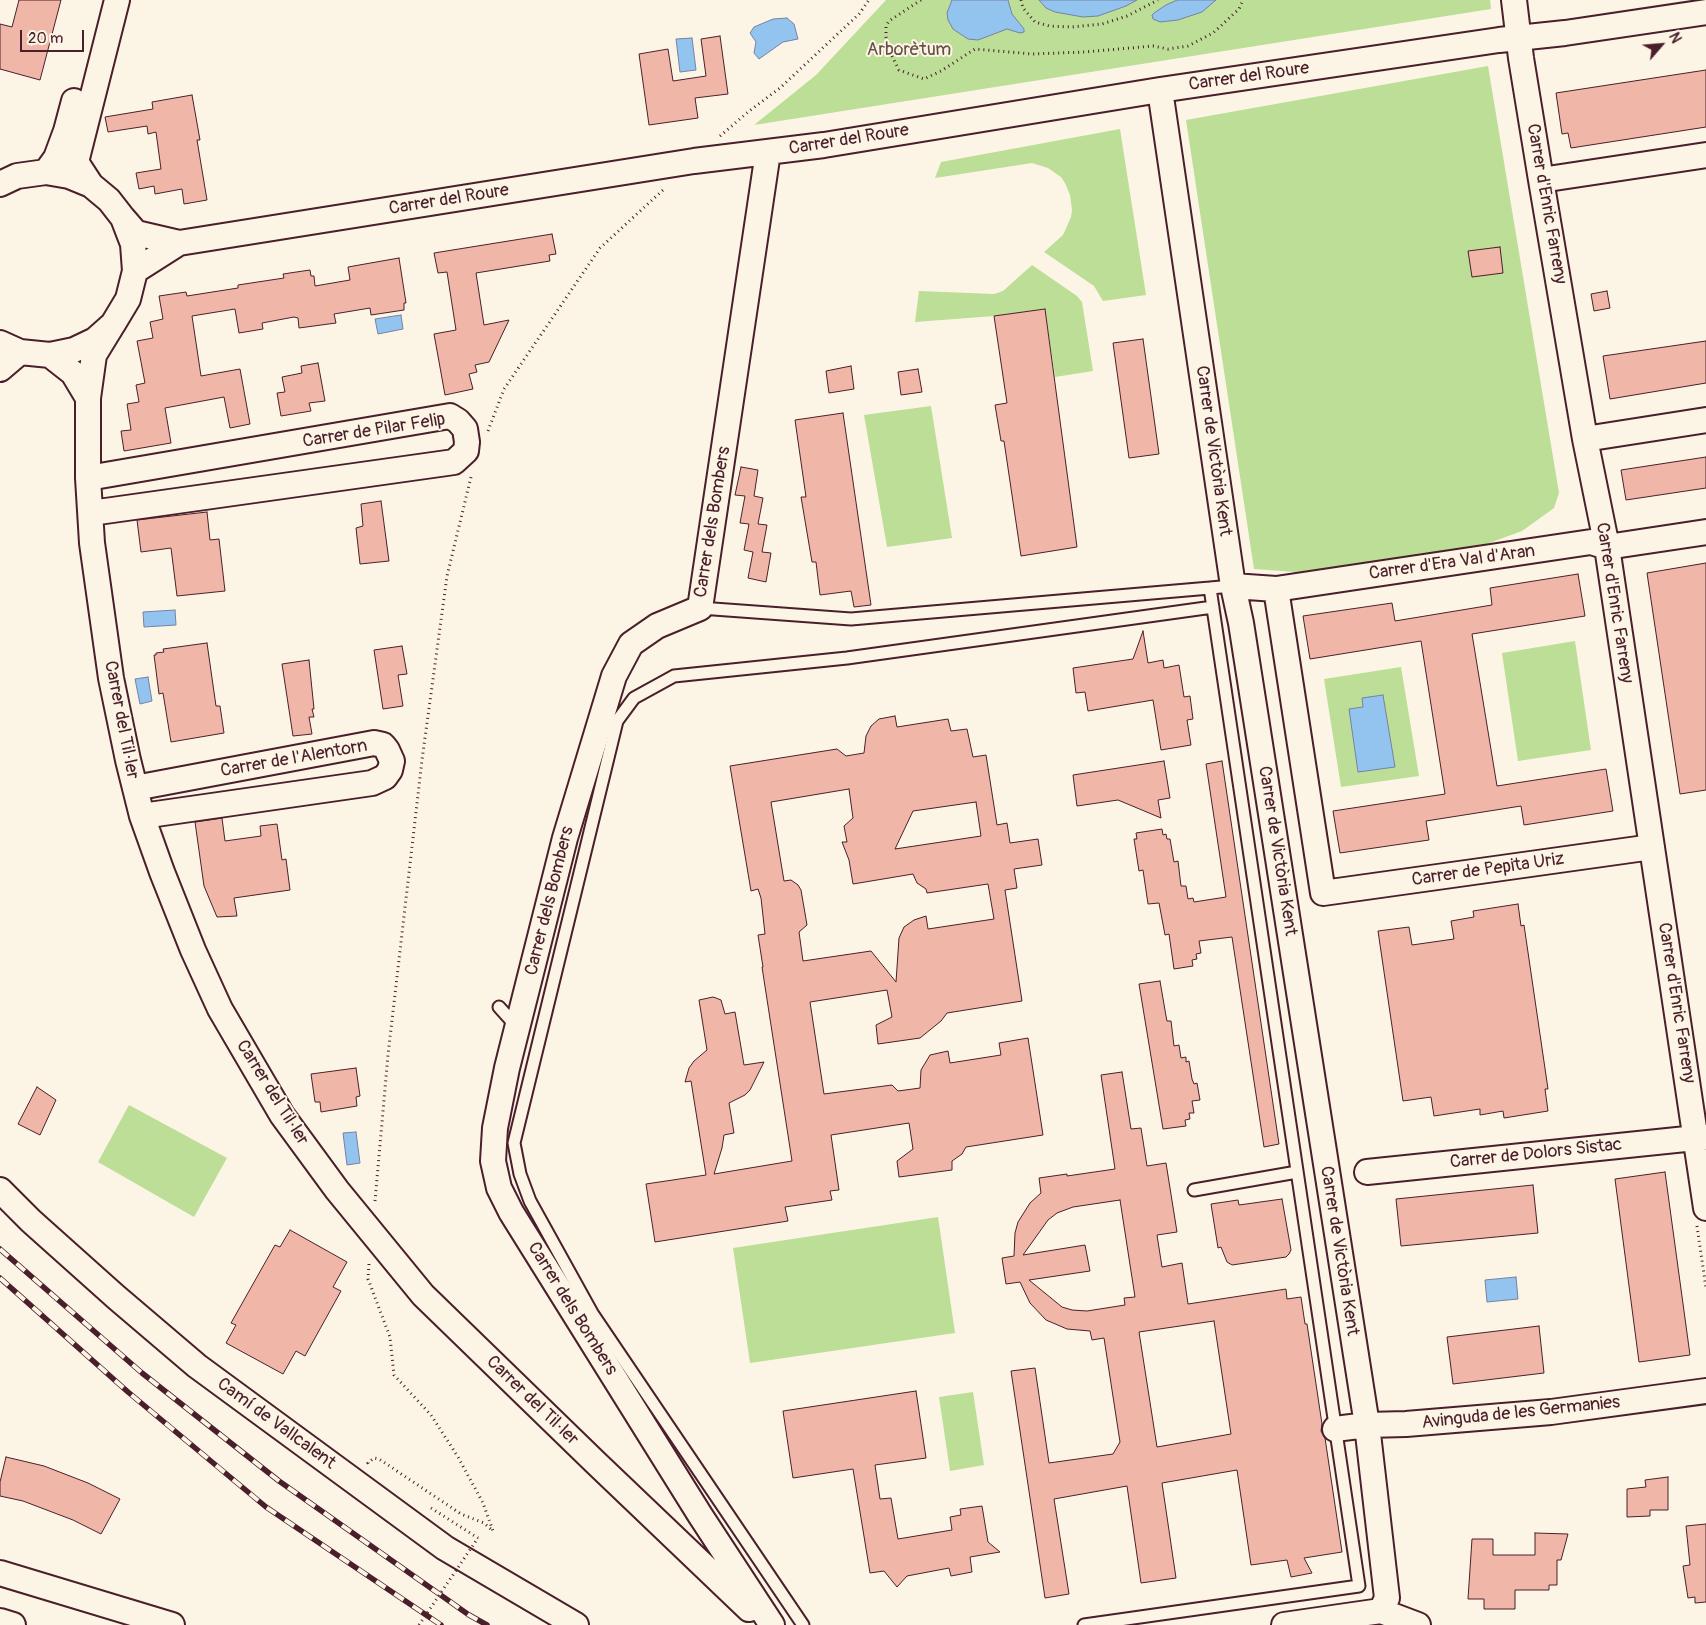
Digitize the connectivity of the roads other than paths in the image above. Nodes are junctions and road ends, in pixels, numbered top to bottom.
1 (100, 0) edge
2 (116, 0) edge
3 (1514, 0) edge
4 (1706, 12) edge
5 (1519, 38) junction
6 (1160, 90) junction
7 (768, 152) junction
8 (1706, 155) edge
9 (46, 172) junction
10 (1542, 180) junction
11 (0, 184) edge
12 (91, 186) junction
13 (123, 218) junction
14 (179, 243) junction
15 (135, 271) junction
16 (113, 324) junction
17 (10, 348) edge
18 (50, 355) junction
19 (0, 368) edge
20 (88, 398) junction
21 (1706, 420) edge
22 (1586, 439) junction
23 (88, 478) junction
24 (91, 513) junction
25 (1706, 532) edge
26 (1607, 546) junction
27 (1222, 587) junction
28 (1276, 589) junction
29 (1213, 607) junction
30 (700, 608) junction
31 (135, 788) junction
32 (142, 816) junction
33 (1652, 847) junction
34 (499, 1007) dead end
35 (518, 1028) junction
36 (1701, 1137) edge
37 (1297, 1172) junction
38 (1367, 1172) dead end
39 (0, 1190) edge
40 (1194, 1190) dead end
41 (1706, 1208) edge
42 (1706, 1392) edge
43 (1367, 1425) junction
44 (1335, 1429) junction
45 (0, 1573) edge
46 (1381, 1611) junction
47 (0, 1621) edge
48 (13, 1625) edge
49 (172, 1625) edge
50 (576, 1625) edge
51 (768, 1625) edge
52 (772, 1625) edge
53 (803, 1625) edge
54 (1084, 1625) edge
55 (1284, 1625) edge
56 (1418, 1625) edge

1 - 9 street
2 - 12 street
3 - 5 street, Carrer d'Enric Farreny
4 - 5 street, Carrer del Roure
5 - 6 street, Carrer del Roure
5 - 10 street, Carrer d'Enric Farreny
6 - 7 street, Carrer del Roure
6 - 27 street, Carrer de Victòria Kent
7 - 14 street, Carrer del Roure
7 - 30 street, Carrer dels Bombers
8 - 10 street
9 - 11 street
9 - 12 street
10 - 22 street, Carrer d'Enric Farreny
12 - 13 street
13 - 14 street, Carrer del Roure
13 - 15 street, Carrer del Til·ler
14 - 15 street, Carrer del Roure
15 - 16 street, Carrer del Til·ler
16 - 18 street
16 - 20 street, Carrer del Til·ler
17 - 18 street
17 - 19 street
18 - 20 street
20 - 23 street, Carrer del Til·ler
21 - 22 street
22 - 26 street, Carrer d'Enric Farreny
23 - 24 street, Carrer del Til·ler
23 - 24 street, Carrer de Pilar Felip
24 - 31 street, Carrer del Til·ler
25 - 26 street, Carrer d'Era Val d'Aran
26 - 28 street, Carrer d'Era Val d'Aran
26 - 33 street, Carrer d'Enric Farreny
27 - 28 street, Carrer d'Era Val d'Aran
27 - 29 lane, Carrer de Victòria Kent
27 - 30 lane, Carrer d'Era Val d'Aran
27 - 43 street, Carrer de Victòria Kent
28 - 33 street, Carrer de Pepita Uriz
29 - 37 lane, Carrer de Victòria Kent
29 - 53 lane
30 - 35 street, Carrer dels Bombers
31 - 32 street, Carrer del Til·ler
31 - 32 street, Carrer de l'Alentorn
32 - 51 street, Carrer del Til·ler
33 - 36 street, Carrer d'Enric Farreny
34 - 35 lane
35 - 52 street, Carrer dels Bombers
36 - 38 street, Carrer de Dolors Sistac
36 - 41 street, Carrer d'Enric Farreny
37 - 40 lane
37 - 44 lane, Carrer de Victòria Kent
39 - 50 street, Camí de Vallcalent
42 - 43 street, Avinguda de les Germanies
43 - 44 street, Avinguda de les Germanies
43 - 46 street, Carrer de Victòria Kent
44 - 54 lane, Carrer de Victòria Kent
45 - 49 street
46 - 55 street
46 - 56 street
47 - 48 street

